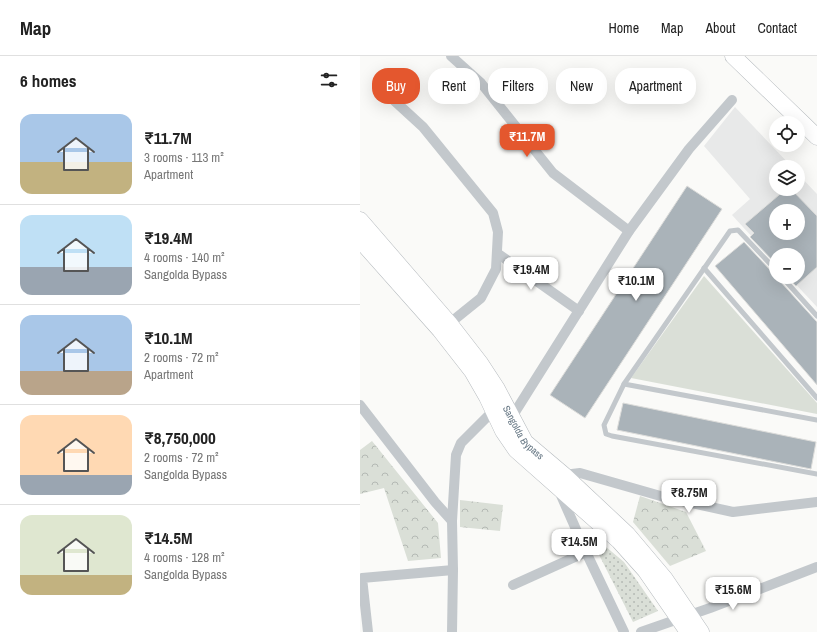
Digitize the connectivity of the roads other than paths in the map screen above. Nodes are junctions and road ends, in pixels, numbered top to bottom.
1 (451, 56) edge
2 (733, 56) edge
3 (732, 100) dead end
4 (398, 104) edge
5 (817, 137) edge
6 (360, 220) edge
7 (629, 231) junction
8 (360, 240) edge
9 (497, 253) junction
10 (769, 263) edge
11 (704, 268) junction
12 (788, 284) edge
13 (578, 311) junction
14 (817, 316) edge
15 (445, 327) junction
16 (624, 384) junction
17 (817, 398) edge
18 (360, 405) edge
19 (493, 411) junction
20 (817, 420) edge
21 (507, 424) junction
22 (817, 474) edge
23 (560, 480) junction
24 (817, 502) edge
25 (452, 521) junction
26 (586, 552) junction
27 (817, 567) edge
28 (453, 570) junction
29 (361, 577) edge
30 (513, 585) dead end
31 (686, 622) edge
32 (368, 632) edge
33 (452, 632) edge
34 (624, 632) edge
35 (641, 632) edge
36 (701, 632) edge

1 - 7 street
2 - 5 main road
3 - 7 street
4 - 9 street
6 - 15 main road, Sangolda Bypass
7 - 13 street
8 - 15 main road, Sangolda Bypass
9 - 13 street
9 - 15 street
10 - 11 lane
11 - 16 lane
11 - 17 lane
12 - 14 lane
13 - 21 street
15 - 19 main road, Sangolda Bypass
15 - 21 main road, Sangolda Bypass
16 - 20 lane
16 - 22 lane
18 - 25 street
19 - 21 main road, Sangolda Bypass
19 - 25 street
21 - 23 main road, Sangolda Bypass
23 - 24 street
23 - 26 street
23 - 31 main road, Sangolda Bypass
25 - 28 street
26 - 30 street
26 - 34 street
27 - 31 street
28 - 29 street
28 - 33 street
29 - 32 street
31 - 35 street
31 - 36 main road, Sangolda Bypass

